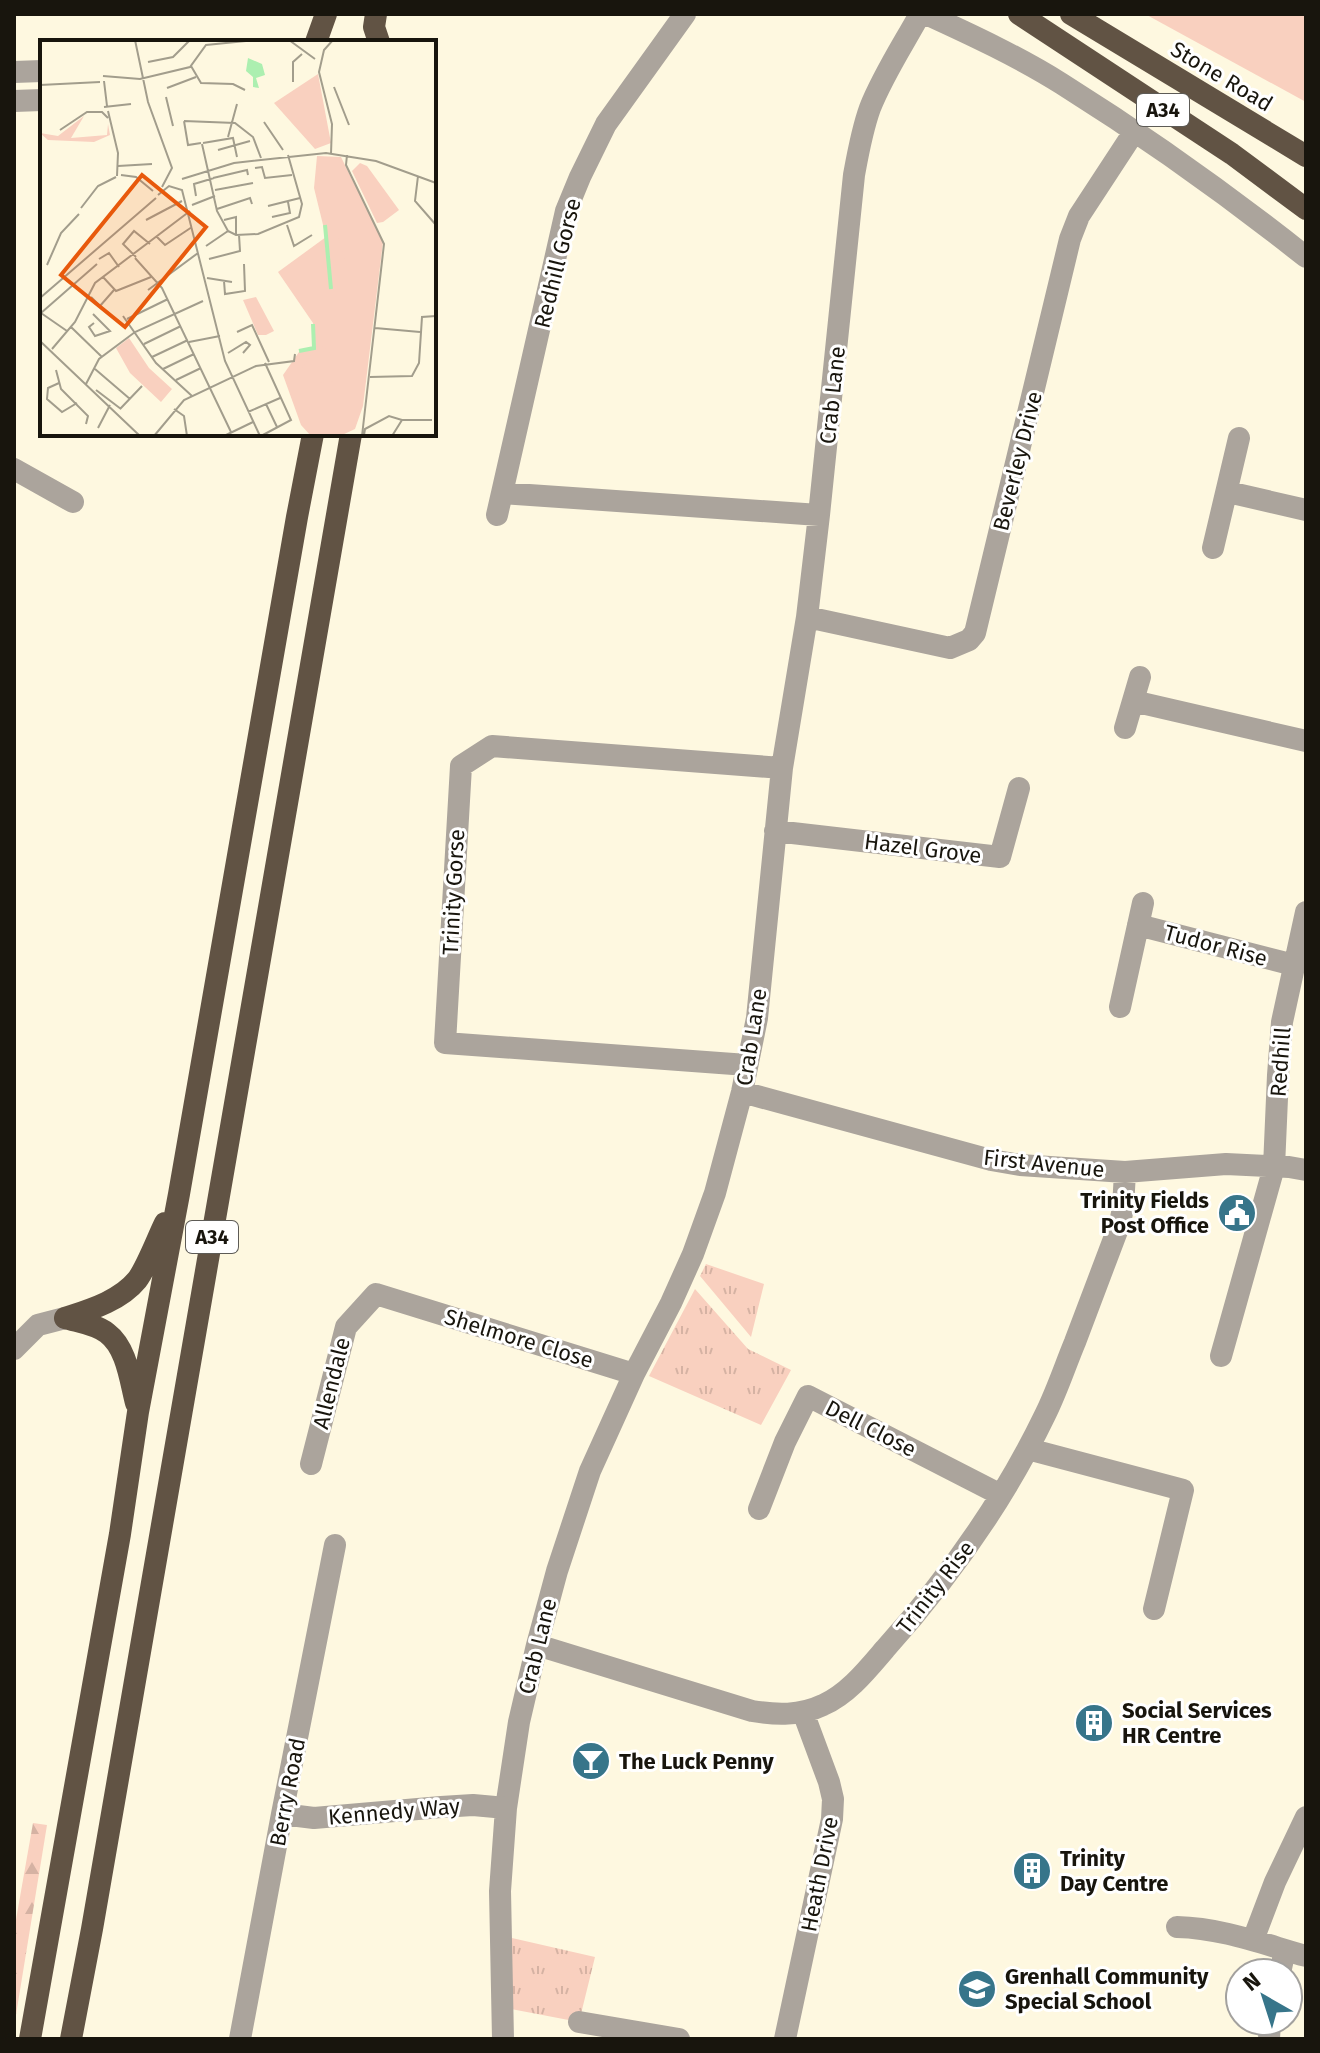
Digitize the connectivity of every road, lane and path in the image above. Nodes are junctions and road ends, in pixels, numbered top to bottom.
1 (326, 14) edge
2 (376, 14) edge
3 (685, 14) edge
4 (923, 14) edge
5 (1019, 14) edge
6 (1071, 14) edge
7 (317, 40) edge
8 (378, 40) edge
9 (40, 71) edge
10 (14, 72) edge
11 (40, 100) edge
12 (14, 101) edge
13 (1134, 132) junction
14 (1306, 156) edge
15 (1306, 209) edge
16 (1306, 257) edge
17 (303, 436) edge
18 (313, 436) edge
19 (351, 436) edge
20 (1239, 438) dead end
21 (14, 469) edge
22 (1228, 492) junction
23 (73, 502) dead end
24 (1306, 510) edge
25 (819, 515) junction
26 (297, 517) junction
27 (1213, 548) dead end
28 (807, 617) junction
29 (1140, 677) dead end
30 (1133, 701) junction
31 (1125, 728) dead end
32 (1306, 741) edge
33 (782, 768) junction
34 (1019, 788) dead end
35 (775, 831) junction
36 (1306, 912) edge
37 (1294, 965) junction
38 (1120, 1007) dead end
39 (747, 1065) junction
40 (742, 1092) junction
41 (1274, 1167) junction
42 (1306, 1170) edge
43 (1125, 1172) junction
44 (179, 1194) junction
45 (404, 1302) joint
46 (65, 1318) junction
47 (14, 1349) edge
48 (1221, 1356) dead end
49 (634, 1374) junction
50 (138, 1412) junction
51 (1028, 1449) junction
52 (311, 1464) dead end
53 (1001, 1495) junction
54 (759, 1509) dead end
55 (335, 1545) dead end
56 (1154, 1609) dead end
57 (537, 1645) junction
58 (803, 1712) junction
59 (506, 1808) junction
60 (282, 1814) junction
61 (1306, 1817) edge
62 (1177, 1927) dead end
63 (1253, 1940) junction
64 (1295, 1953) edge
65 (579, 2022) dead end
66 (30, 2039) edge
67 (71, 2039) edge
68 (240, 2039) edge
69 (503, 2039) edge
70 (679, 2039) edge
71 (785, 2039) edge

1 - 7 highway
2 - 8 highway
3 - 25 street, Redhill Gorse
4 - 13 street
4 - 25 street, Crab Lane
5 - 15 highway, A34
6 - 14 highway, Stone Road / A34
9 - 10 street
11 - 12 street
13 - 16 street
13 - 28 street, Beverley Drive
17 - 26 street
18 - 26 highway, A34
19 - 67 highway, A34
20 - 22 street
21 - 23 street
22 - 24 street
22 - 27 street
25 - 28 street, Crab Lane
26 - 44 highway, A34
28 - 33 street, Crab Lane
29 - 30 street
30 - 31 street
30 - 32 street
33 - 35 street, Crab Lane
33 - 39 street, Trinity Gorse
34 - 35 street, Hazel Grove
35 - 39 street, Crab Lane
36 - 37 street, Redhill
37 - 38 street, Tudor Rise
37 - 41 street, Redhill
39 - 40 street, Crab Lane
40 - 43 street, First Avenue
40 - 49 street, Crab Lane
41 - 42 street, First Avenue
41 - 43 street, First Avenue
41 - 48 street, Redhill
43 - 51 street, Trinity Rise
44 - 46 highway
44 - 50 highway, A34
45 - 49 street, Shelmore Close
45 - 52 street, Allendale
46 - 47 street
46 - 50 highway
49 - 57 street, Crab Lane
50 - 66 highway, A34
51 - 53 street, Trinity Rise
51 - 56 street
53 - 54 street, Dell Close
53 - 58 street, Trinity Rise
55 - 60 street, Berry Road
57 - 58 street, Trinity Rise
57 - 59 street, Crab Lane
58 - 71 street, Heath Drive
59 - 60 street, Kennedy Way
59 - 69 street, Crab Lane
60 - 68 street, Berry Road
61 - 63 street
62 - 63 street
63 - 64 street
65 - 70 street

